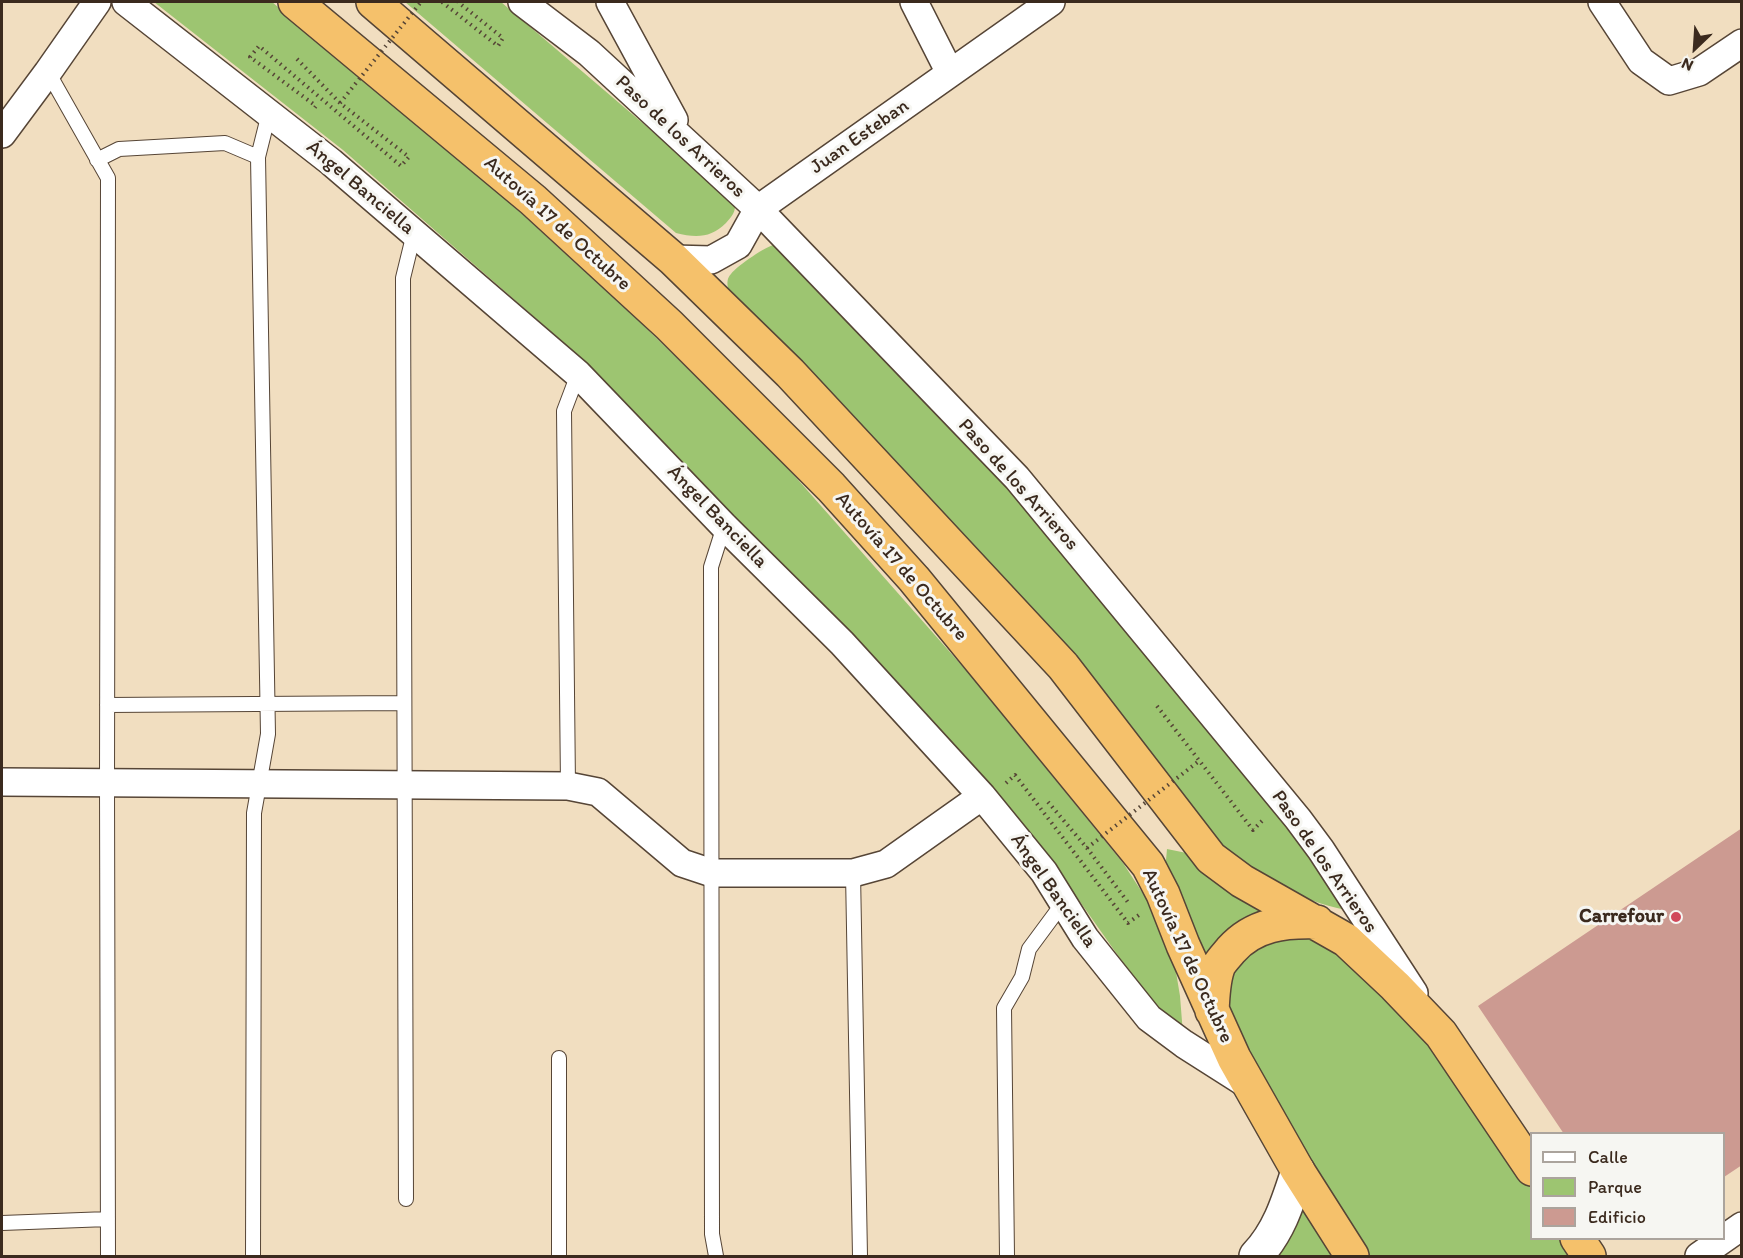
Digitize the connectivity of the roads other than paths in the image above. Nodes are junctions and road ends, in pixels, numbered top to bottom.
1 (97, 2) edge
2 (126, 2) edge
3 (296, 2) edge
4 (374, 2) edge
5 (522, 2) edge
6 (609, 2) edge
7 (914, 2) edge
8 (1051, 2) edge
9 (1602, 2) edge
10 (1742, 43) edge
11 (48, 72) junction
12 (950, 73) junction
13 (269, 113) junction
14 (2, 134) edge
15 (684, 140) junction
16 (258, 157) junction
17 (97, 160) junction
18 (758, 209) junction
19 (414, 233) junction
20 (673, 259) junction
21 (578, 374) junction
22 (724, 526) junction
23 (404, 703) junction
24 (268, 704) junction
25 (107, 705) junction
26 (2, 782) edge
27 (404, 783) junction
28 (106, 784) junction
29 (258, 784) junction
30 (568, 786) junction
31 (982, 795) junction
32 (712, 873) junction
33 (853, 873) junction
34 (1063, 903) junction
35 (1317, 922) junction
36 (1212, 1011) junction
37 (1441, 1034) junction
38 (559, 1058) dead end
39 (1250, 1086) junction
40 (1530, 1166) edge
41 (1298, 1171) junction
42 (406, 1200) dead end
43 (108, 1219) junction
44 (2, 1223) edge
45 (1742, 1226) edge
46 (1725, 1238) edge
47 (1578, 1240) edge
48 (1722, 1240) edge
49 (1742, 1244) edge
50 (1704, 1253) edge
51 (108, 1257) edge
52 (253, 1257) edge
53 (559, 1257) edge
54 (716, 1257) edge
55 (860, 1257) edge
56 (1007, 1257) edge
57 (1256, 1257) edge
58 (1352, 1257) edge
59 (1589, 1257) edge

1 - 11 street
2 - 13 street, Ángel Banciella
3 - 36 highway, Autovía 17 de Octubre
4 - 20 highway
5 - 15 street, Paso de los Arrieros
6 - 15 street
7 - 12 street
8 - 12 street, Juan Esteban
9 - 10 street
11 - 14 street
11 - 17 lane
12 - 18 street, Juan Esteban
13 - 16 lane
13 - 19 street, Ángel Banciella
15 - 18 street, Paso de los Arrieros
16 - 17 lane
16 - 24 lane
17 - 25 lane
18 - 20 street, Juan Esteban
18 - 37 street, Paso de los Arrieros
19 - 21 street, Ángel Banciella
19 - 23 lane
20 - 35 highway
21 - 22 street, Ángel Banciella
21 - 30 lane
22 - 31 street, Ángel Banciella
22 - 32 lane
23 - 24 lane
23 - 27 lane
24 - 25 lane
24 - 29 lane
25 - 28 lane
26 - 28 street
27 - 29 street
27 - 30 street
27 - 42 lane
28 - 29 street
28 - 43 lane
29 - 52 lane
30 - 32 street
31 - 33 street
31 - 34 street, Ángel Banciella
32 - 33 street
32 - 54 lane
33 - 55 lane
34 - 39 street, Ángel Banciella
34 - 56 lane
35 - 36 highway
35 - 37 highway
36 - 39 highway, Autovía 17 de Octubre
37 - 40 highway
38 - 53 lane
39 - 41 highway, Autovía 17 de Octubre
41 - 57 street
41 - 58 highway, Autovía 17 de Octubre
43 - 44 lane
43 - 51 lane
45 - 46 street
47 - 59 highway
48 - 50 street
49 - 50 lane

